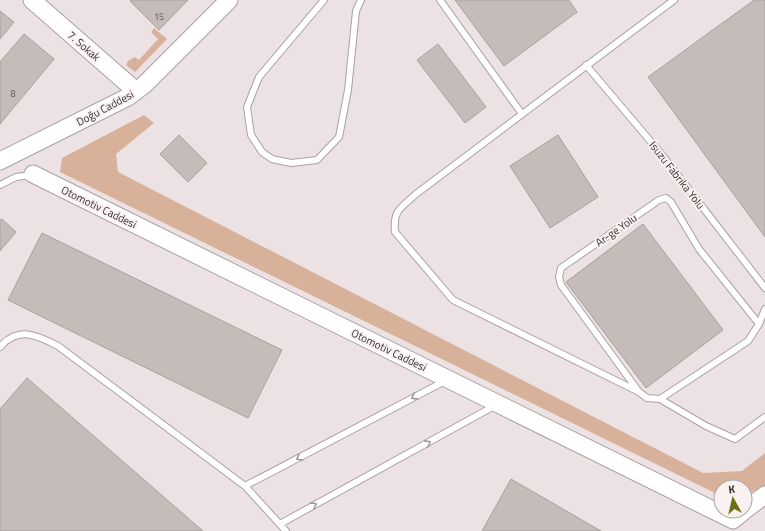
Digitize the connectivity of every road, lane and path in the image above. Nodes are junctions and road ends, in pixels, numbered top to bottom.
1 (32, 0) edge
2 (229, 0) edge
3 (324, 0) edge
4 (361, 0) edge
5 (440, 0) edge
6 (674, 0) edge
7 (586, 64) junction
8 (136, 92) junction
9 (522, 114) junction
10 (0, 161) edge
11 (34, 174) joint
12 (0, 185) edge
13 (765, 288) edge
14 (765, 309) edge
15 (759, 324) junction
16 (0, 347) edge
17 (448, 379) junction
18 (639, 392) junction
19 (660, 399) junction
20 (498, 404) junction
21 (765, 417) edge
22 (245, 486) junction
23 (765, 495) edge
24 (713, 505) edge
25 (753, 505) edge
26 (280, 524) junction
27 (286, 531) edge

1 - 8 street, 7. Sokak
2 - 8 street, Doğu Caddesi
3 - 4 lane
5 - 9 lane
6 - 7 lane
7 - 9 lane
7 - 13 lane, Isuzu Fabrika Yolu
8 - 10 street, Doğu Caddesi
9 - 18 lane
11 - 12 lane
11 - 17 street, Otomotiv Caddesi
14 - 15 lane
15 - 18 lane, Ar-ge Yolu
15 - 19 lane
16 - 22 lane
17 - 20 street, Otomotiv Caddesi
17 -> 22 lane
18 - 19 lane
19 - 21 lane
20 - 24 street, Otomotiv Caddesi
26 -> 20 lane
22 - 26 lane
23 - 25 street, Otomotiv Caddesi
26 - 27 lane

